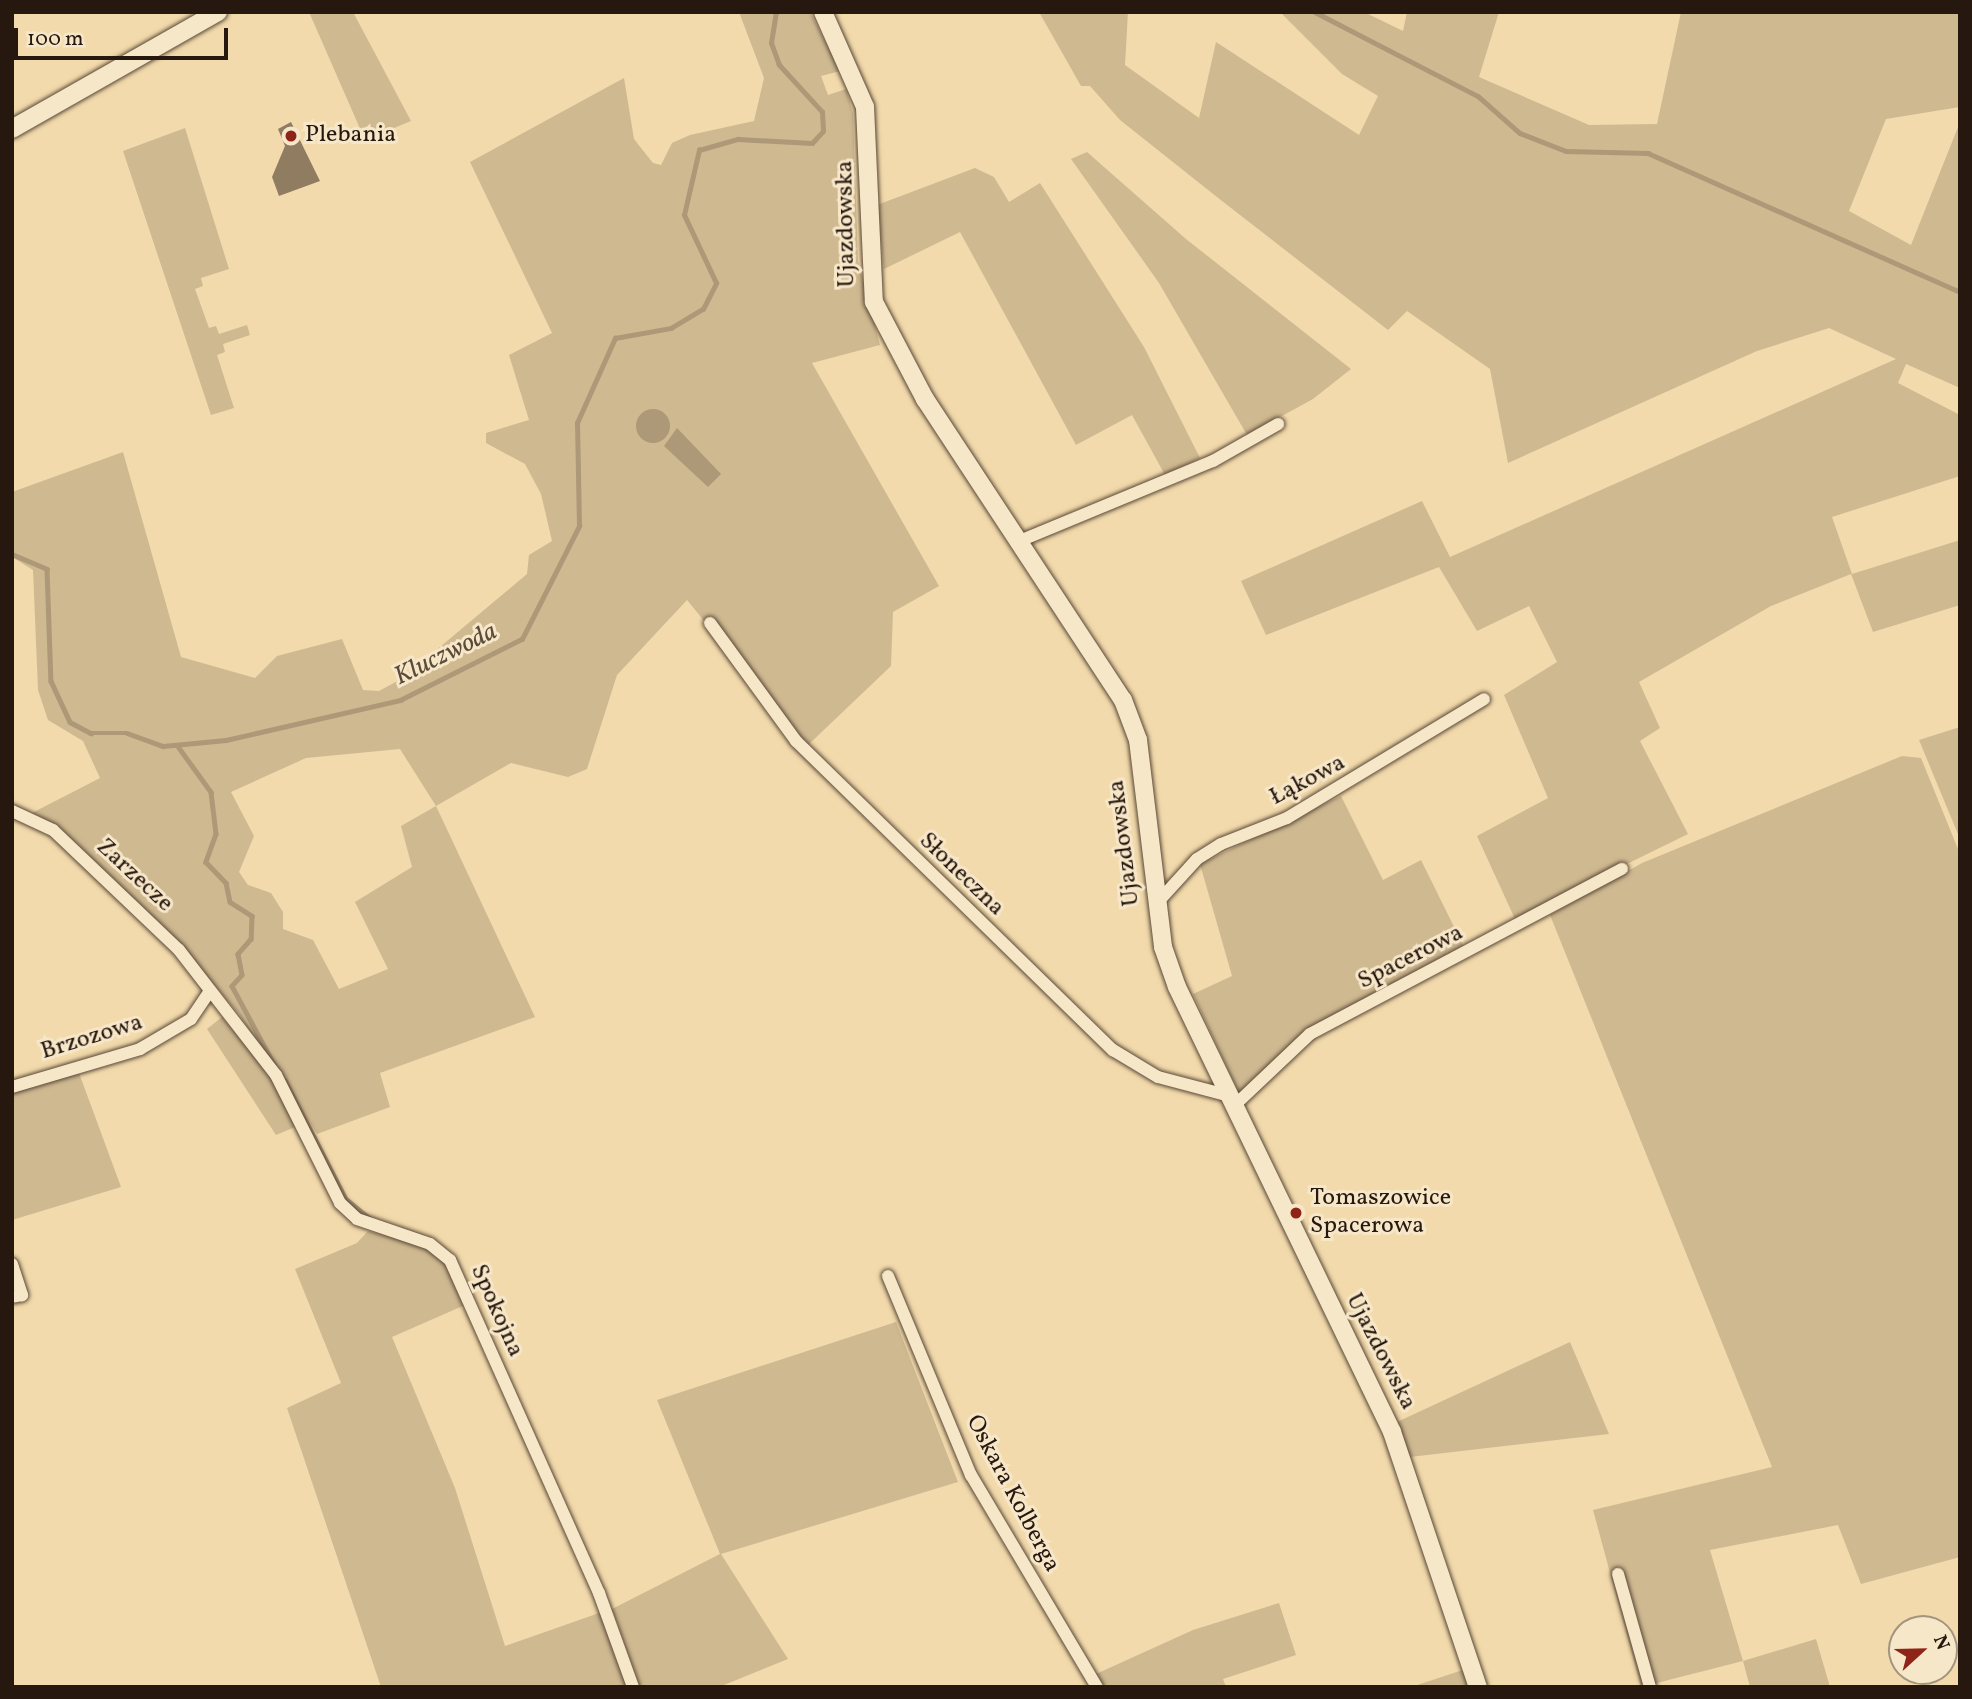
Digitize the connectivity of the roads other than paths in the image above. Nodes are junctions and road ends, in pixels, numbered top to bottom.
1 (218, 12) edge
2 (823, 12) edge
3 (12, 130) edge
4 (1278, 424) dead end
5 (1022, 540) junction
6 (710, 623) dead end
7 (1484, 699) dead end
8 (12, 811) edge
9 (1622, 869) dead end
10 (1157, 903) junction
11 (208, 994) junction
12 (12, 1087) edge
13 (1232, 1101) junction
14 (12, 1264) edge
15 (888, 1276) dead end
16 (17, 1296) edge
17 (1618, 1574) dead end
18 (633, 1687) edge
19 (1097, 1687) edge
20 (1478, 1687) edge
21 (1650, 1687) edge

1 - 3 street
2 - 5 street, Ujazdowska
4 - 5 street
5 - 10 street, Ujazdowska
6 - 13 street, Słoneczna
7 - 10 street, Łąkowa
8 - 11 street, Zarzecze
9 - 13 street, Spacerowa
10 - 13 street, Ujazdowska
11 - 12 street, Brzozowa
11 - 18 street, Spokojna
13 - 20 street, Ujazdowska
14 - 16 street
15 - 19 street, Oskara Kolberga
17 - 21 street

